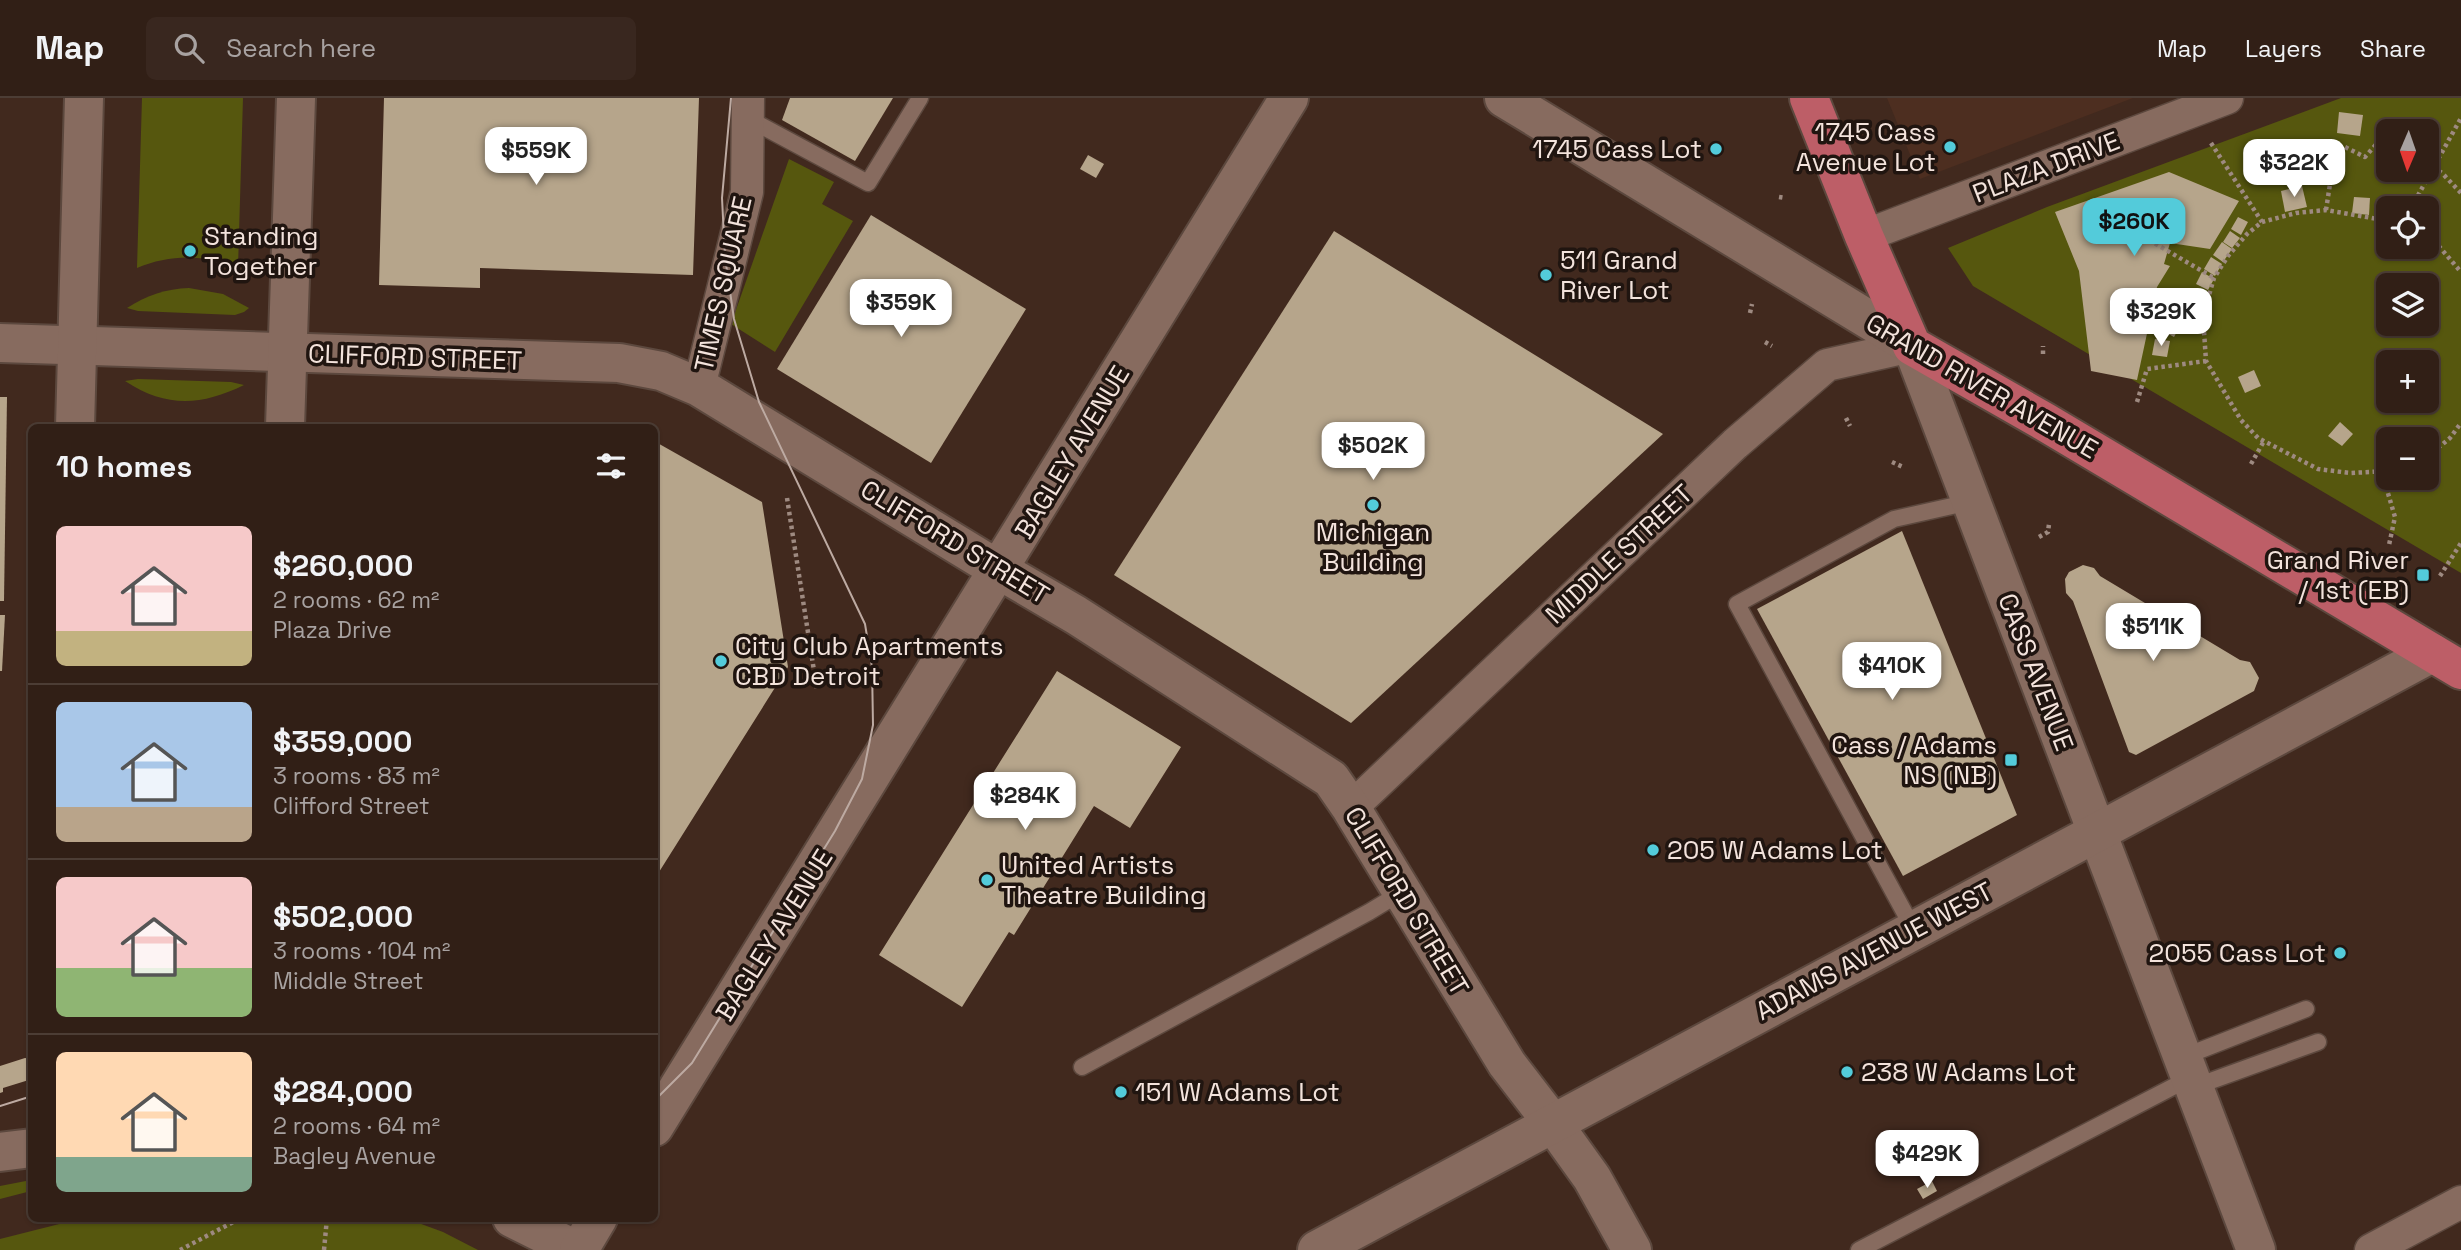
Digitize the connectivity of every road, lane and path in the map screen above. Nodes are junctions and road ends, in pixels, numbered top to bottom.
1 (84, 98) edge
2 (296, 98) edge
3 (920, 98) edge
4 (1289, 98) edge
5 (1504, 98) edge
6 (1809, 98) edge
7 (2227, 98) edge
8 (747, 108) edge
9 (2461, 118) edge
10 (2208, 139) dead end
11 (2376, 144) edge
12 (2440, 155) edge
13 (2440, 172) edge
14 (2461, 193) edge
15 (2326, 210) junction
16 (2376, 219) edge
17 (2262, 222) junction
18 (1864, 236) junction
19 (2149, 240) dead end
20 (2439, 246) edge
21 (2461, 272) edge
22 (2214, 278) junction
23 (1752, 304) dead end
24 (1750, 313) dead end
25 (1765, 342) dead end
26 (0, 343) edge
27 (1772, 346) dead end
28 (1912, 346) junction
29 (2043, 346) dead end
30 (76, 347) junction
31 (286, 354) junction
32 (2043, 354) dead end
33 (2206, 361) junction
34 (699, 387) junction
35 (2137, 402) dead end
36 (1846, 418) dead end
37 (2461, 423) edge
38 (75, 424) edge
39 (285, 424) edge
40 (1850, 426) dead end
41 (2264, 441) junction
42 (2439, 448) edge
43 (1892, 462) dead end
44 (2251, 464) dead end
45 (1903, 467) dead end
46 (2376, 472) edge
47 (2390, 490) edge
48 (787, 498) dead end
49 (1970, 502) junction
50 (2049, 524) dead end
51 (2039, 537) dead end
52 (2461, 542) edge
53 (2389, 545) dead end
54 (999, 570) junction
55 (2440, 576) dead end
56 (2446, 662) edge
57 (817, 690) dead end
58 (1351, 808) junction
59 (2097, 831) junction
60 (1402, 891) junction
61 (1914, 930) junction
62 (2306, 1009) dead end
63 (2318, 1042) dead end
64 (1082, 1067) dead end
65 (2189, 1074) junction
66 (658, 1121) edge
67 (1554, 1125) junction
68 (28, 1148) edge
69 (0, 1152) edge
70 (2461, 1202) edge
71 (233, 1222) edge
72 (327, 1222) edge
73 (520, 1222) edge
74 (595, 1222) edge
75 (180, 1250) edge
76 (324, 1250) edge
77 (577, 1250) edge
78 (1317, 1250) edge
79 (1632, 1250) edge
80 (1859, 1250) edge
81 (2256, 1250) edge
82 (2371, 1250) edge

1 - 30 street
2 - 31 street
3 - 8 lane
4 - 54 street, BAGLEY AVENUE
5 - 28 street, GRAND RIVER AVENUE
6 - 18 main road, CASS AVENUE
7 - 18 street, PLAZA DRIVE
8 - 34 street, TIMES SQUARE
9 - 12 path
10 - 17 path
11 - 15 path
13 - 14 path
15 - 16 path
15 - 17 path
17 - 22 path
18 - 28 main road, CASS AVENUE
19 - 22 path
20 - 21 path
22 - 33 path
23 - 24 path
25 - 27 path
26 - 30 street, CLIFFORD STREET
28 - 49 street, CASS AVENUE
28 - 56 main road, GRAND RIVER AVENUE
28 - 58 street, MIDDLE STREET
29 - 32 path
30 - 31 street, CLIFFORD STREET
30 - 38 street
31 - 34 street, CLIFFORD STREET
31 - 39 street
33 - 35 path
33 - 41 path
34 - 54 street, CLIFFORD STREET
36 - 40 path
37 - 42 path
41 - 44 path
41 - 46 path
43 - 45 path
47 - 53 path
48 - 57 path
49 - 59 street, CASS AVENUE
49 - 61 lane
50 - 51 path
52 - 55 path
54 - 58 street, CLIFFORD STREET
54 - 66 street, BAGLEY AVENUE
56 - 59 street, ADAMS AVENUE WEST
58 - 60 street, CLIFFORD STREET
59 - 61 street, ADAMS AVENUE WEST
59 - 65 street, CASS AVENUE
60 - 64 lane
60 - 67 street, CLIFFORD STREET
61 - 67 street, ADAMS AVENUE WEST
62 - 65 lane
63 - 65 lane
65 - 80 lane
65 - 81 street, CASS AVENUE
67 - 78 street, ADAMS AVENUE WEST
67 - 79 street, CLIFFORD STREET
68 - 69 street
70 - 82 street
71 - 75 path
72 - 76 path
73 - 77 street
74 - 77 street

